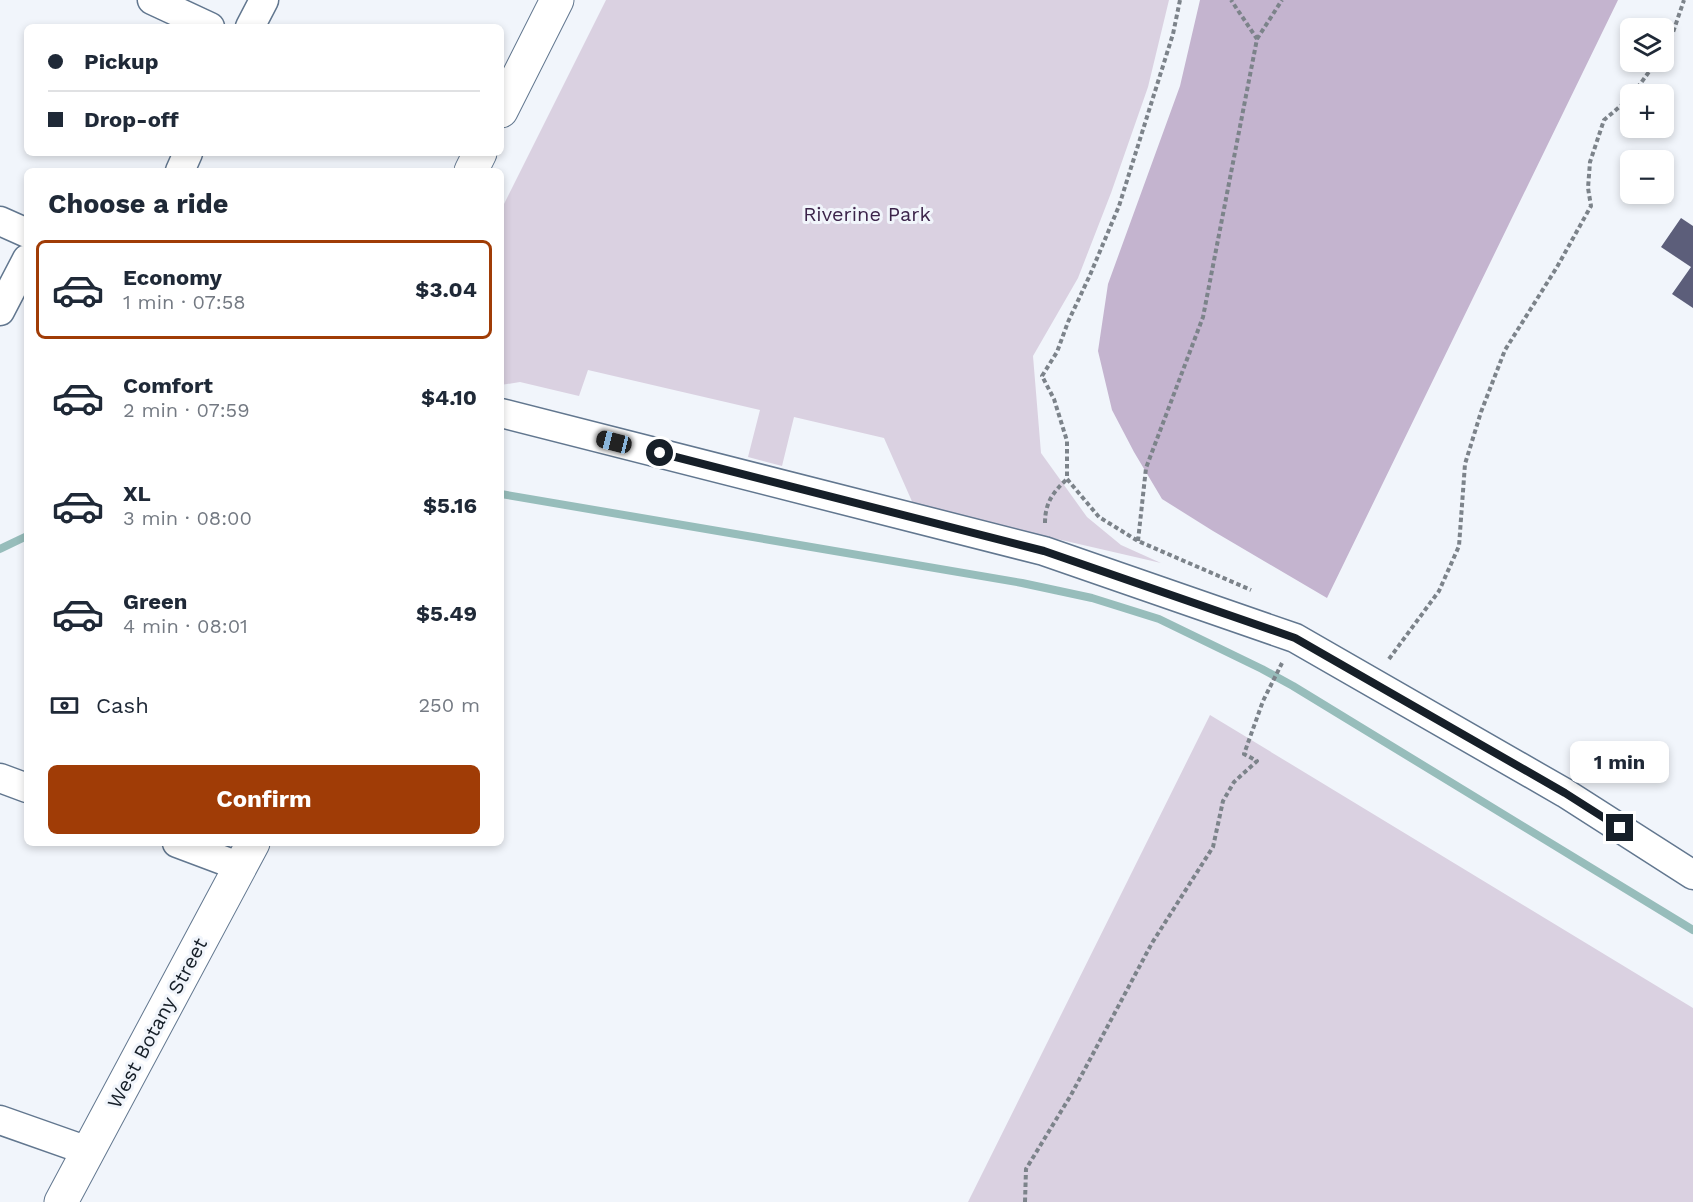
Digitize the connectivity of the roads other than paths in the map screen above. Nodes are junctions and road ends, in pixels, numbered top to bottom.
1 (152, 0) edge
2 (264, 0) edge
3 (557, 0) edge
4 (204, 24) edge
5 (252, 24) edge
6 (504, 105) edge
7 (0, 221) edge
8 (24, 232) edge
9 (24, 265) edge
10 (0, 311) edge
11 (504, 414) edge
12 (0, 778) edge
13 (24, 787) edge
14 (194, 846) edge
15 (247, 855) edge
16 (1693, 874) edge
17 (0, 1120) edge
18 (88, 1151) junction
19 (61, 1202) edge

1 - 4 street
2 - 5 street
3 - 6 main road
7 - 8 street
9 - 10 street
11 - 16 street
12 - 13 street
14 - 15 street
15 - 18 main road, West Botany Street
17 - 18 street
18 - 19 main road, West Botany Street

